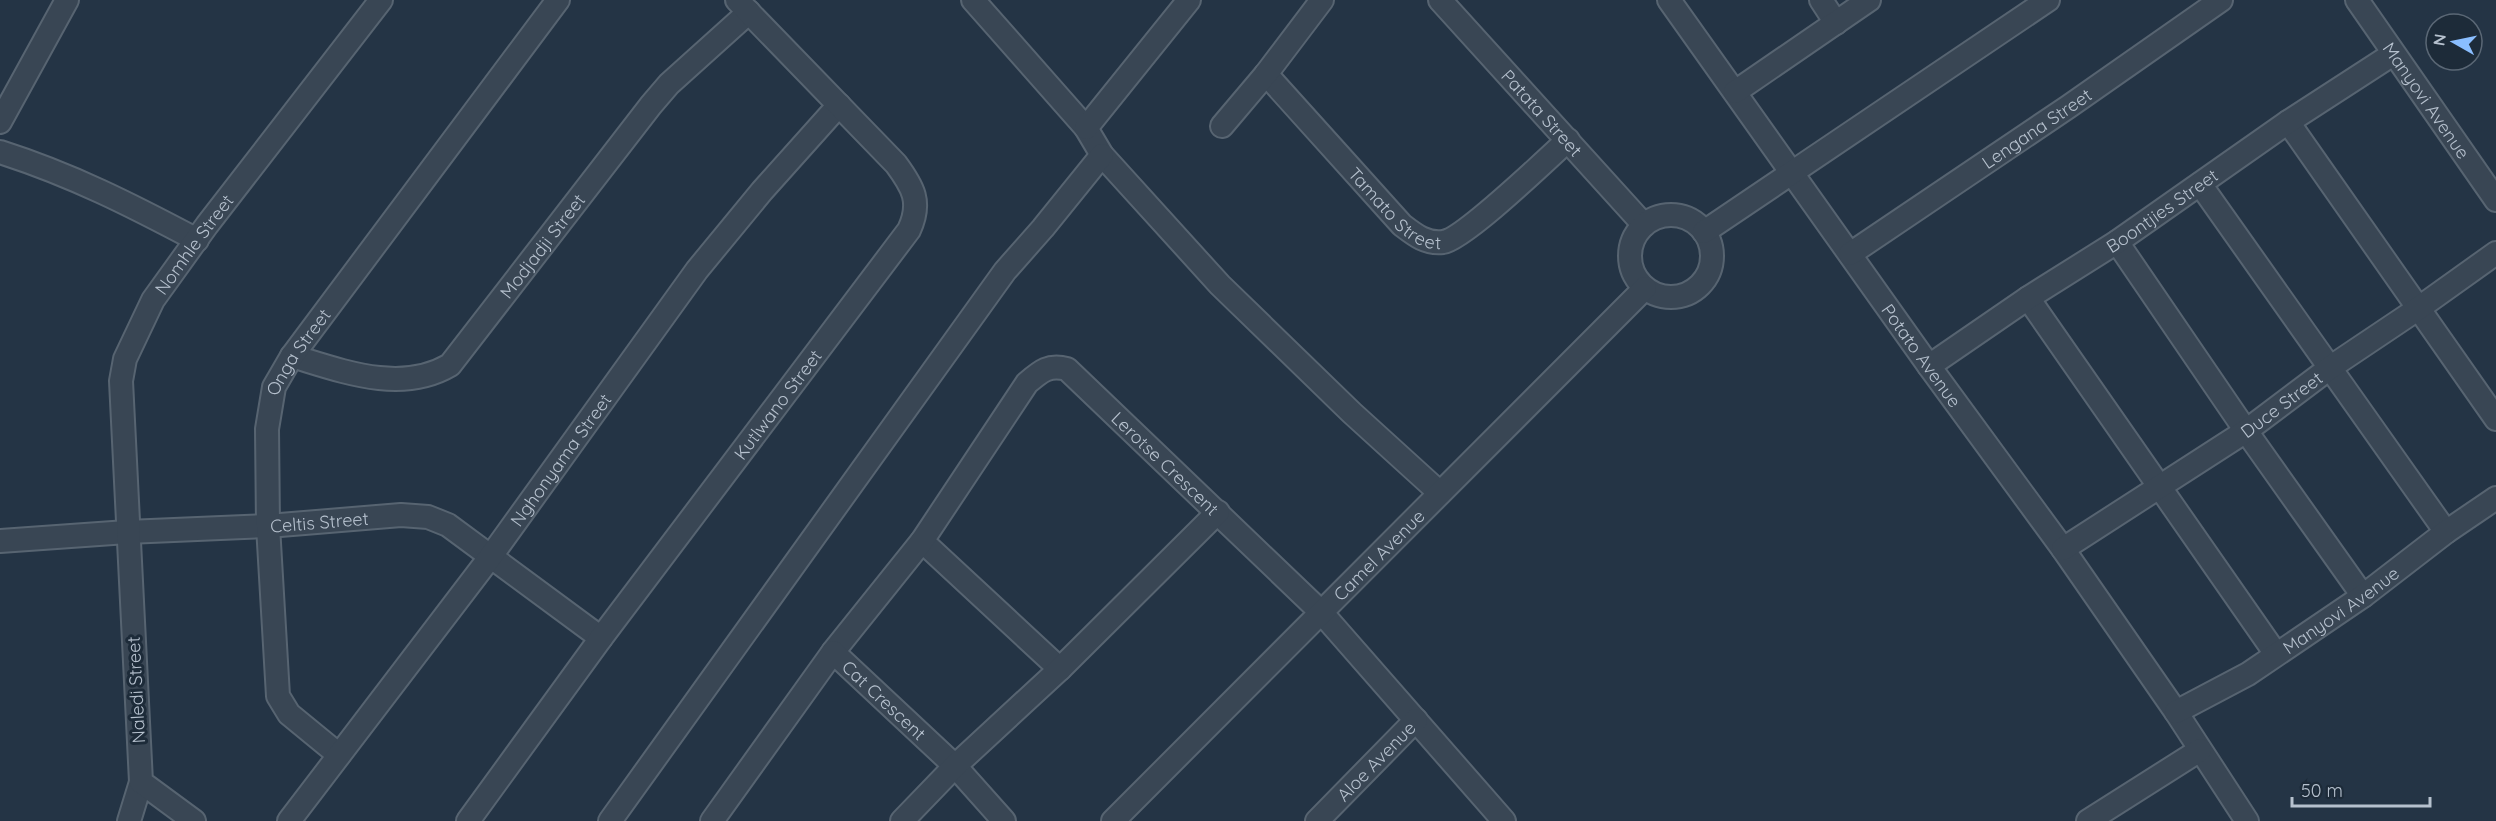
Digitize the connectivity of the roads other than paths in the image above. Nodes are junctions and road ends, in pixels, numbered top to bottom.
1 (67, 0) edge
2 (381, 0) edge
3 (558, 0) edge
4 (973, 0) edge
5 (1188, 0) edge
6 (1322, 0) edge
7 (1440, 0) edge
8 (1669, 0) edge
9 (1821, 0) edge
10 (1869, 0) edge
11 (2048, 0) edge
12 (2220, 0) edge
13 (2357, 0) edge
14 (743, 6) edge
15 (1836, 23) junction
16 (2393, 54) junction
17 (1266, 74) junction
18 (1736, 92) junction
19 (839, 105) junction
20 (0, 122) edge
21 (2288, 122) junction
22 (1222, 126) dead end
23 (1086, 128) junction
24 (1568, 140) junction
25 (0, 152) edge
26 (1102, 155) junction
27 (1792, 174) junction
28 (2200, 184) junction
29 (2496, 200) edge
30 (1644, 225) junction
31 (1704, 232) junction
32 (197, 240) junction
33 (2117, 242) junction
34 (2496, 253) edge
35 (1850, 254) junction
36 (1645, 288) junction
37 (2028, 298) junction
38 (2419, 308) junction
39 (292, 356) junction
40 (1929, 366) junction
41 (2331, 368) junction
42 (2496, 419) edge
43 (2246, 430) junction
44 (2159, 487) junction
45 (1440, 493) junction
46 (2496, 498) edge
47 (1218, 512) junction
48 (268, 526) junction
49 (127, 532) junction
50 (2446, 532) junction
51 (0, 541) edge
52 (922, 541) junction
53 (2062, 549) junction
54 (491, 556) junction
55 (2363, 596) junction
56 (1321, 612) junction
57 (601, 638) junction
58 (833, 652) junction
59 (2276, 654) junction
60 (1060, 669) junction
61 (2176, 712) junction
62 (1416, 720) junction
63 (2200, 750) junction
64 (339, 755) junction
65 (955, 766) junction
66 (141, 782) junction
67 (1501, 820) edge
68 (129, 821) edge
69 (194, 821) edge
70 (289, 821) edge
71 (468, 821) edge
72 (610, 821) edge
73 (712, 821) edge
74 (902, 821) edge
75 (1004, 821) edge
76 (1113, 821) edge
77 (1317, 821) edge
78 (2088, 821) edge
79 (2247, 821) edge

1 - 20 street
2 - 32 street, Nomhle Street
3 - 39 street, Onga Street
4 - 23 street
5 - 23 street
6 - 17 street
7 - 24 street, Patata Street
8 - 18 street, Potato Avenue
9 - 15 street
10 - 15 street
11 - 27 street
12 - 35 street, Lengana Street
13 - 16 street, Manyovi Avenue
14 - 19 street, Kutlwano Street
14 - 39 street, Modjadji Street
15 - 18 street
16 - 21 street, Boontjies Street
16 - 29 street, Manyovi Avenue
17 - 22 street
17 - 24 street, Tamato Street
18 - 27 street, Potato Avenue
19 - 54 street, Nghonyama Street
19 - 57 street, Kutlwano Street
21 - 28 street, Boontjies Street
21 - 38 street
23 - 26 street
24 - 30 street, Patata Street
25 - 32 street
26 - 45 street
26 - 72 street
27 - 31 street
27 - 35 street, Potato Avenue
28 - 33 street, Boontjies Street
28 - 41 street
30 - 31 street
30 - 36 street
31 - 36 street
32 - 49 street, Nomhle Street
33 - 37 street, Boontjies Street
33 - 43 street
34 - 38 street, Duce Street
35 - 40 street, Potato Avenue
36 - 45 street, Camel Avenue
37 - 40 street, Boontjies Street
37 - 44 street
38 - 41 street, Duce Street
38 - 42 street
39 - 48 street, Onga Street
40 - 53 street, Potato Avenue
41 - 43 street, Duce Street
41 - 50 street
43 - 44 street, Duce Street
43 - 55 street
44 - 53 street, Duce Street
44 - 59 street
45 - 56 street, Camel Avenue
46 - 50 street, Manyovi Avenue
47 - 52 street, Lerotse Crescent
47 - 56 street
47 - 60 street, Lerotse Crescent
48 - 49 street, Celtis Street
48 - 54 street, Celtis Street
48 - 64 street, Onga Street
49 - 51 street, Celtis Street
49 - 66 street, Naledi Street
50 - 55 street, Manyovi Avenue
52 - 58 street, Lerotse Crescent
52 - 60 street
53 - 61 street, Potato Avenue
54 - 57 street, Celtis Street
54 - 64 street, Nghonyama Street
55 - 59 street, Manyovi Avenue
56 - 62 street
56 - 76 street, Camel Avenue
57 - 71 street, Kutlwano Street
58 - 65 street, Cat Crescent
58 - 73 street, Cat Crescent
59 - 61 street, Manyovi Avenue
60 - 65 street, Lerotse Crescent
61 - 63 street, Potato Avenue
62 - 67 street, Aloe Avenue
62 - 77 street, Aloe Avenue
63 - 78 street
63 - 79 street, Potato Avenue
64 - 70 street, Nghonyama Street
65 - 74 street, Lerotse Crescent
65 - 75 street, Cat Crescent
66 - 68 street
66 - 69 street

